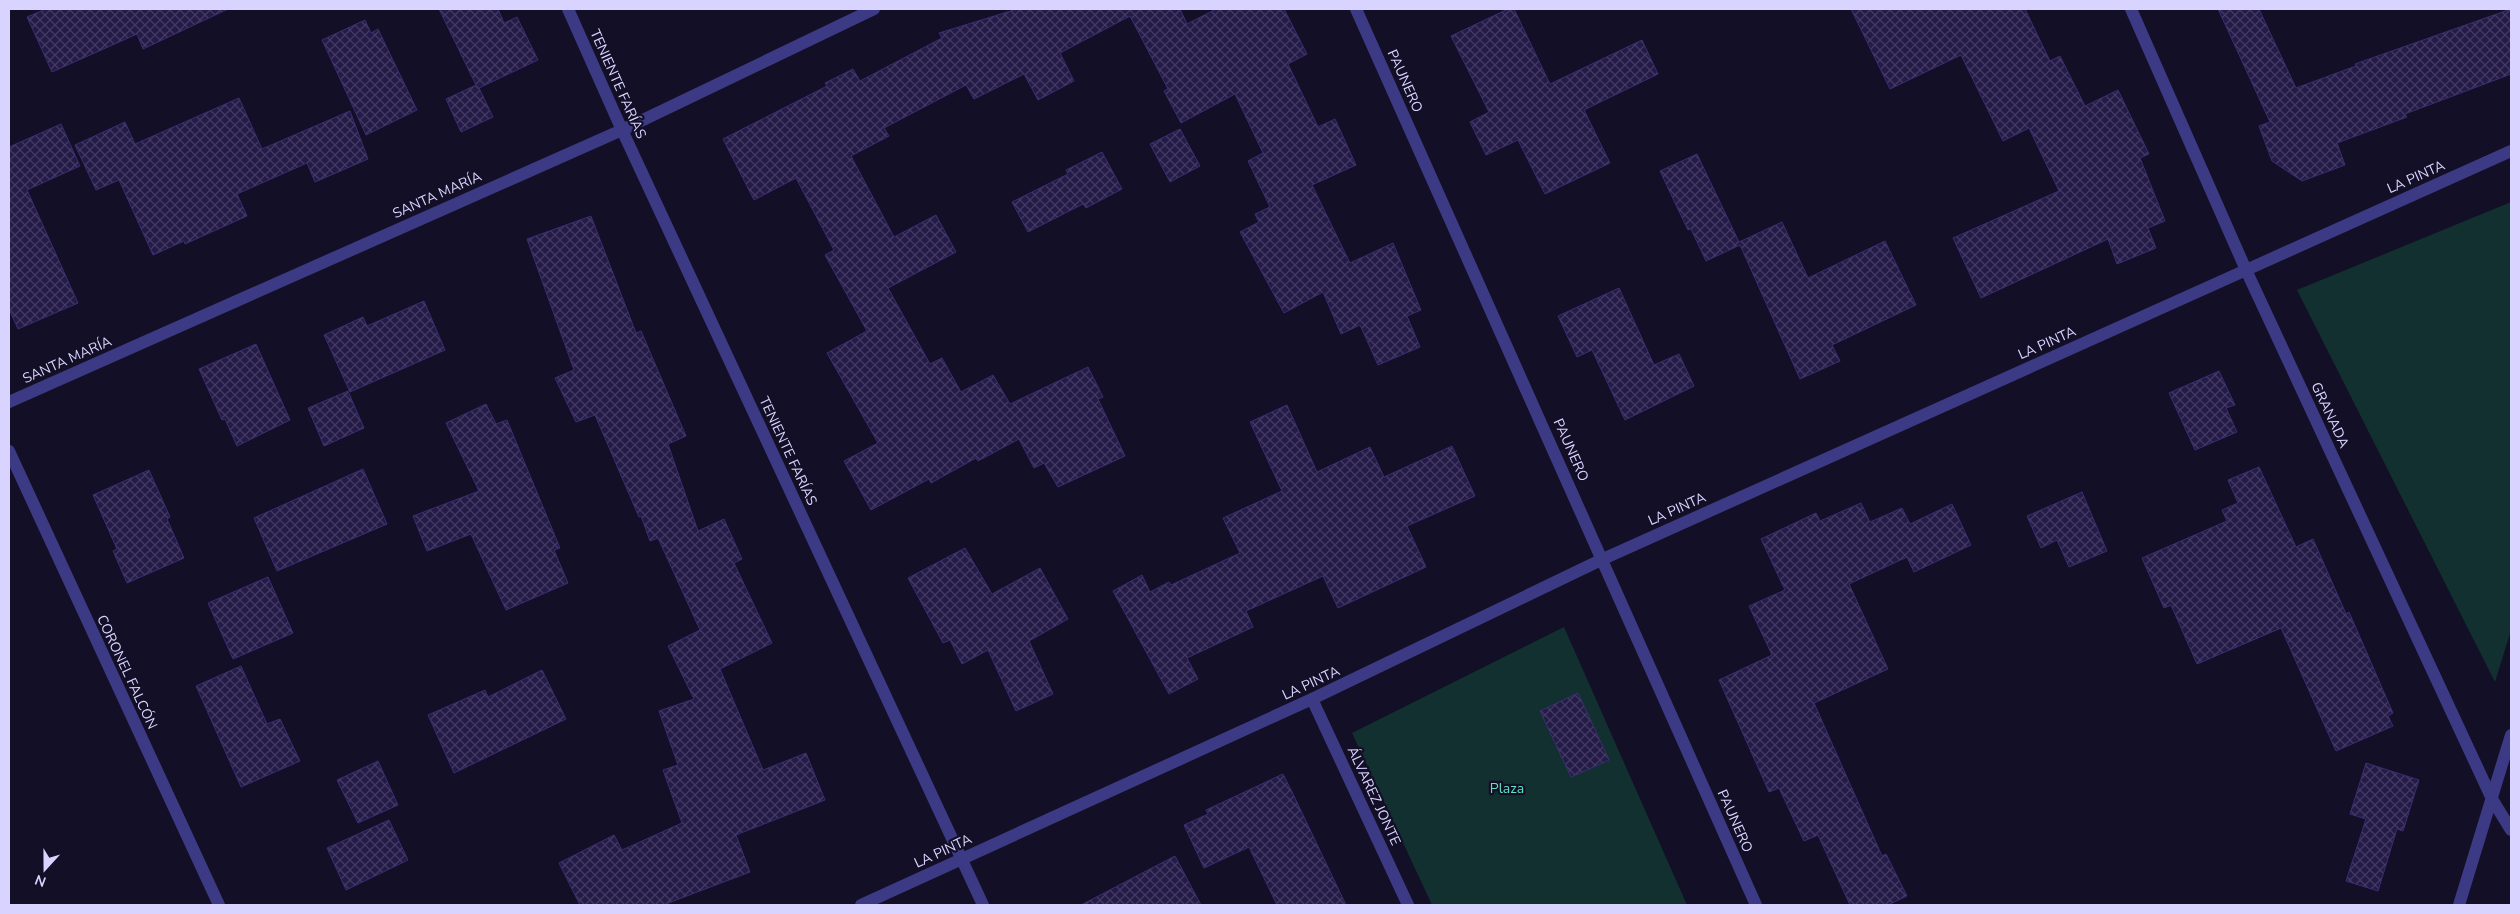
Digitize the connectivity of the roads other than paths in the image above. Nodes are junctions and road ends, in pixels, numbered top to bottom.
1 (568, 9) edge
2 (874, 9) edge
3 (1356, 9) edge
4 (2131, 9) edge
5 (622, 130) junction
6 (2511, 151) edge
7 (2246, 270) junction
8 (9, 402) edge
9 (9, 451) edge
10 (1603, 559) junction
11 (1312, 699) junction
12 (2511, 736) edge
13 (2492, 798) junction
14 (2511, 830) edge
15 (962, 859) junction
16 (219, 905) edge
17 (861, 905) edge
18 (983, 905) edge
19 (1408, 905) edge
20 (1756, 905) edge
21 (2459, 905) edge

1 - 5 street, TENIENTE FARÍAS
2 - 5 street, SANTA MARÍA
3 - 10 street, PAUNERO
4 - 7 street, GRANADA
5 - 8 street, SANTA MARÍA
5 - 15 street, TENIENTE FARÍAS
6 - 7 street, LA PINTA
7 - 10 street, LA PINTA
7 - 13 street, GRANADA
9 - 16 street, CORONEL FALCÓN
10 - 11 street, LA PINTA
10 - 20 street, PAUNERO
11 - 15 street, LA PINTA
11 - 19 street, ÁLVAREZ JONTE
12 - 13 street
13 - 14 street, GRANADA
13 - 21 street
15 - 17 street, LA PINTA
15 - 18 street, TENIENTE FARÍAS

